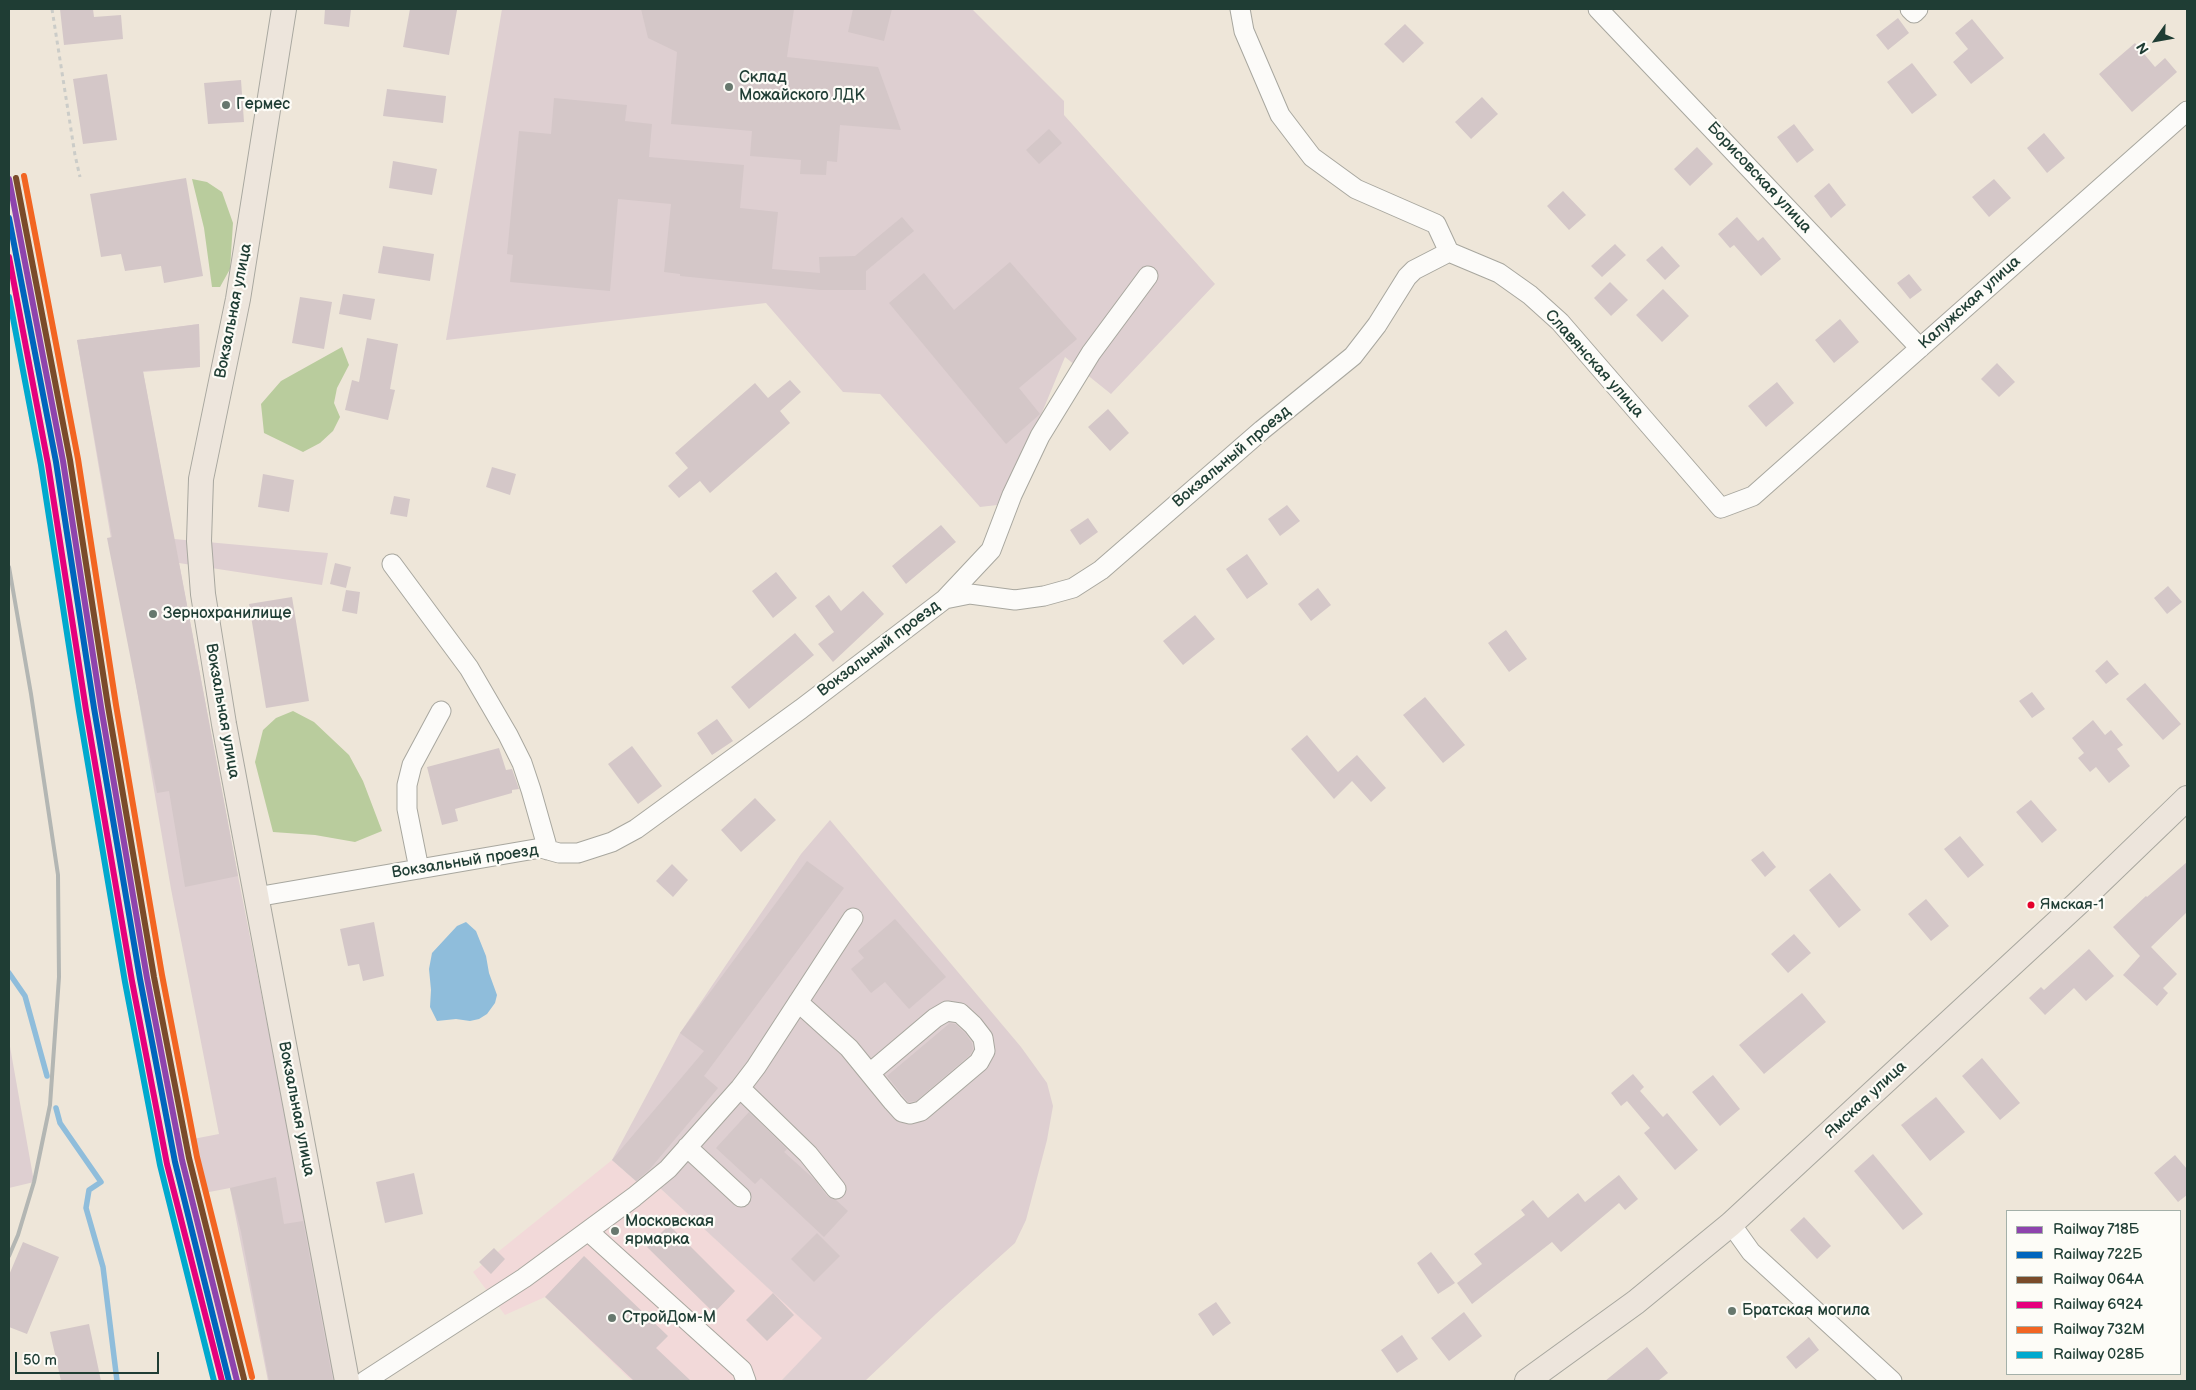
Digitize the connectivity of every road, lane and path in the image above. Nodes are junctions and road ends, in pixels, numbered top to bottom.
1 (52, 9) edge
2 (284, 9) edge
3 (1240, 9) edge
4 (1598, 9) edge
5 (1910, 9) edge
6 (1918, 9) edge
7 (2187, 110) edge
8 (80, 177) dead end
9 (1449, 252) junction
10 (1148, 276) dead end
11 (1920, 348) junction
12 (1753, 496) joint
13 (392, 564) dead end
14 (945, 599) junction
15 (441, 711) dead end
16 (2187, 798) edge
17 (548, 850) junction
18 (419, 869) junction
19 (256, 897) junction
20 (853, 918) dead end
21 (798, 1002) junction
22 (870, 1073) junction
23 (740, 1088) junction
24 (687, 1147) junction
25 (836, 1189) dead end
26 (741, 1197) dead end
27 (1731, 1224) junction
28 (588, 1231) junction
29 (347, 1381) edge
30 (365, 1381) edge
31 (746, 1381) edge
32 (1528, 1381) edge
33 (1892, 1381) edge

1 - 8 path
2 - 19 main road, Вокзальная улица
3 - 9 street
4 - 11 street, Борисовская улица
5 - 6 street
7 - 11 street, Калужская улица
9 - 12 street, Славянская улица
9 - 14 street, Вокзальный проезд
10 - 14 street
11 - 12 street, Калужская улица
13 - 17 street
14 - 17 street, Вокзальный проезд
15 - 18 street
16 - 27 main road, Ямская улица
17 - 18 street, Вокзальный проезд
18 - 19 street, Вокзальный проезд
19 - 29 main road, Вокзальная улица
20 - 21 street
21 - 22 street
21 - 23 street
22 - 22 street
23 - 24 street
23 - 25 street
24 - 26 street
24 - 28 street
27 - 32 main road, Ямская улица
27 - 33 street
28 - 30 street
28 - 31 street

